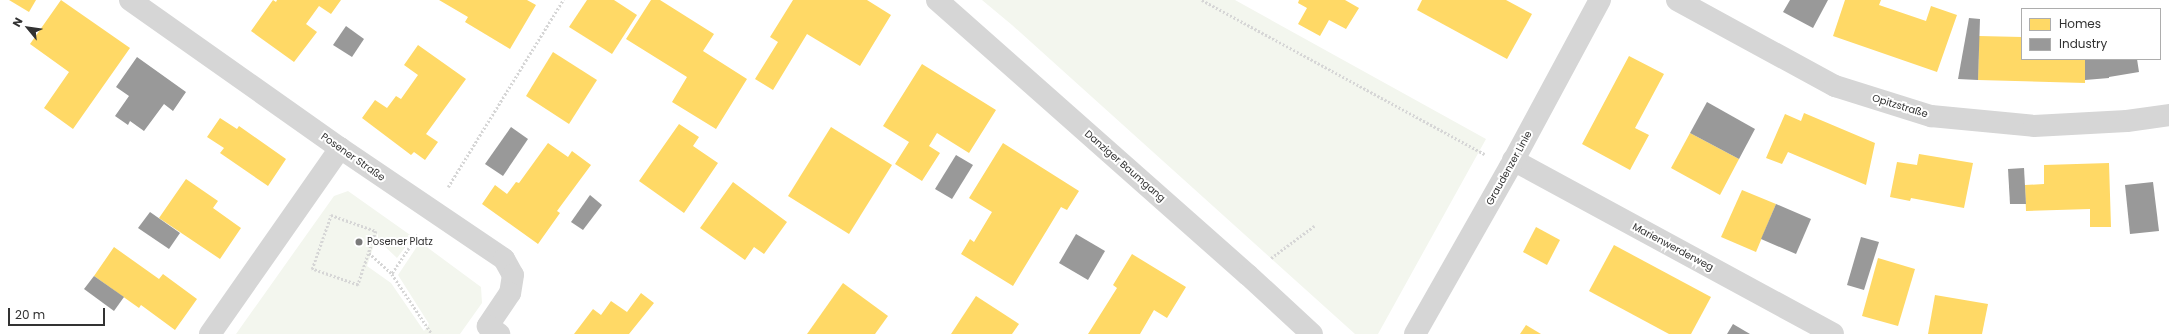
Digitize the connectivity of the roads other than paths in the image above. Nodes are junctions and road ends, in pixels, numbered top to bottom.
1 (130, 0) edge
2 (937, 0) edge
3 (1600, 0) edge
4 (1677, 0) edge
5 (2169, 116) edge
6 (340, 148) junction
7 (1511, 164) junction
8 (490, 331) edge
9 (210, 334) edge
10 (1312, 334) edge
11 (1415, 334) edge
12 (1833, 334) edge

1 - 6 street, Posener Straße
2 - 10 street, Danziger Baumgang
3 - 7 street, Graudenzer Linie
4 - 5 street, Opitzstraße
6 - 8 street, Posener Straße
6 - 9 street
7 - 11 street, Graudenzer Linie
7 - 12 street, Marienwerderweg

